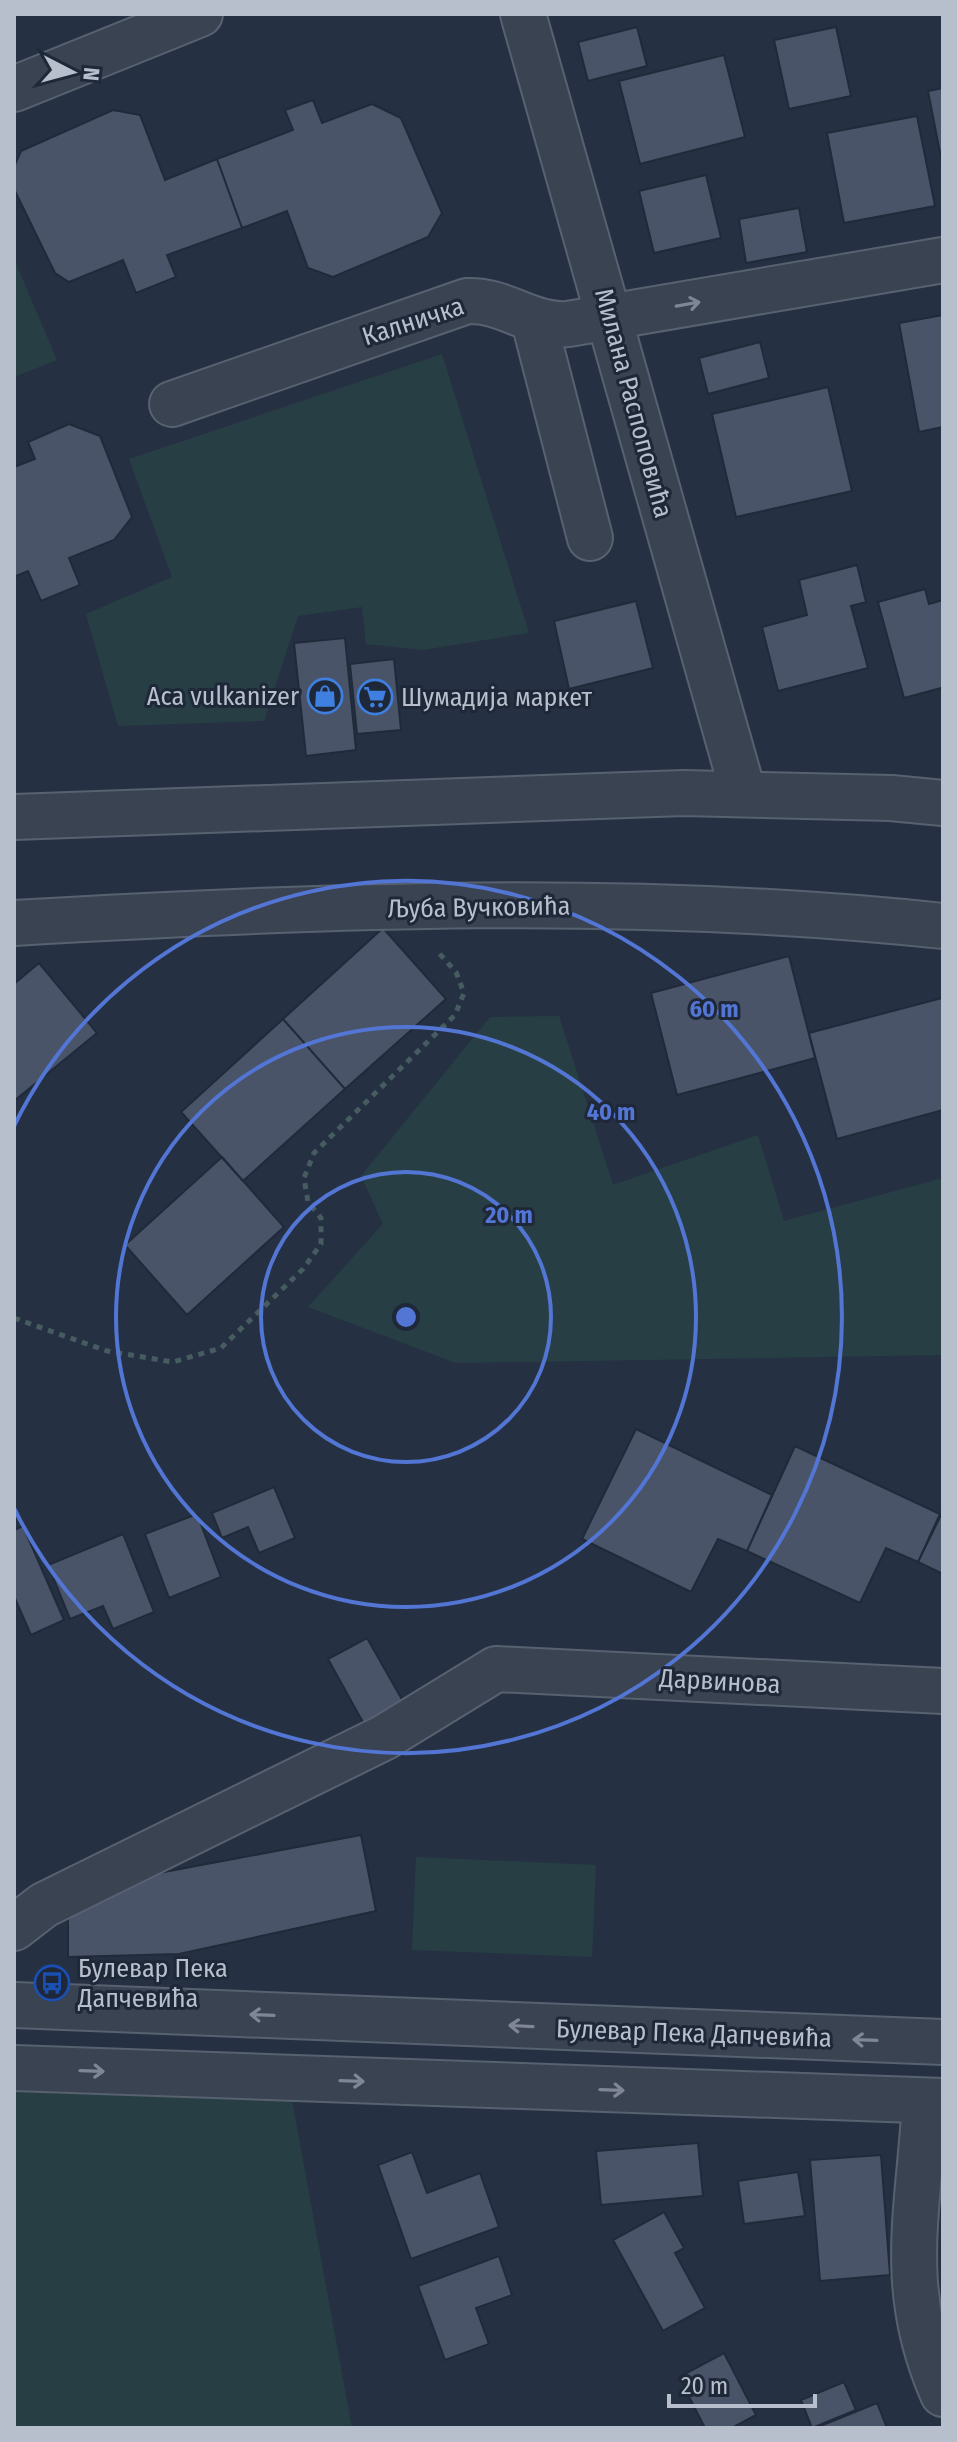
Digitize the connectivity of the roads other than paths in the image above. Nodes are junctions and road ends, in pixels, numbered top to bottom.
1 (200, 14) edge
2 (523, 14) edge
3 (14, 89) edge
4 (943, 260) edge
5 (611, 317) junction
6 (534, 321) junction
7 (172, 404) dead end
8 (590, 538) dead end
9 (743, 792) junction
10 (943, 803) edge
11 (14, 817) edge
12 (14, 923) edge
13 (943, 926) edge
14 (943, 1691) edge
15 (14, 1928) edge
16 (14, 2005) edge
17 (943, 2042) edge
18 (14, 2068) edge
19 (934, 2101) edge
20 (943, 2394) edge

1 - 3 street
2 - 5 street, Милана Распоповића
5 -> 4 street, Калничка
5 - 6 street, Калничка
5 - 9 street, Милана Распоповића
6 - 7 street, Калничка
6 - 8 street
9 - 10 street
9 - 11 street
12 - 13 street, Љуба Вучковића
14 - 15 street, Дарвинова
17 -> 16 street, Булевар Пека Дапчевића
18 -> 19 street
19 - 20 street

